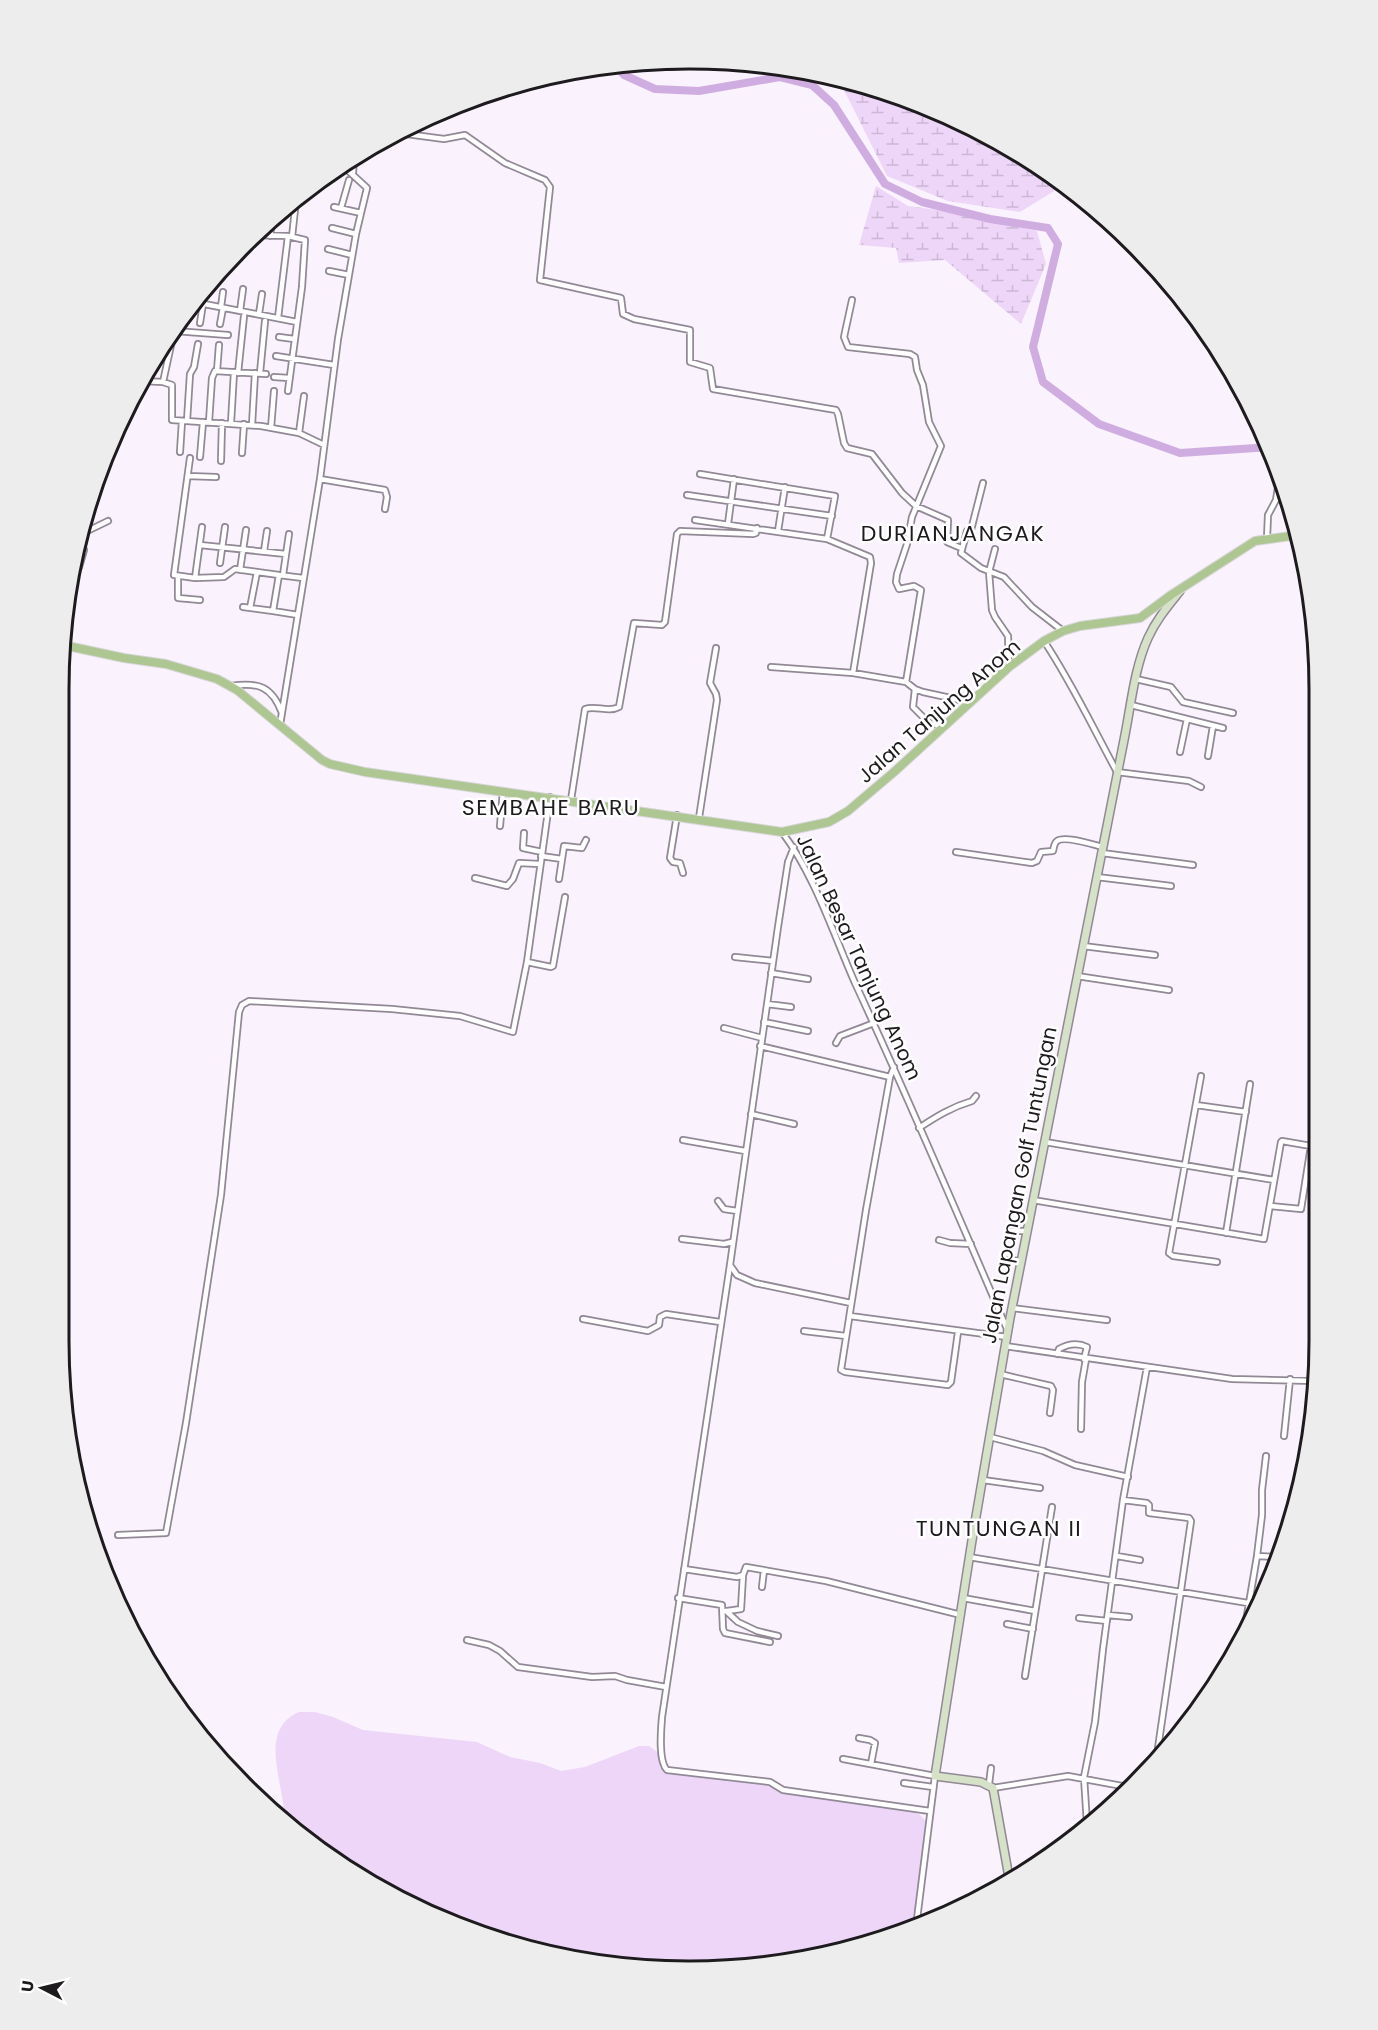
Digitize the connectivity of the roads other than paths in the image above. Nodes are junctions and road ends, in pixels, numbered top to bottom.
1 (412, 135) edge
2 (353, 168) edge
3 (349, 170) edge
4 (353, 173) junction
5 (349, 180) dead end
6 (334, 207) dead end
7 (340, 208) junction
8 (294, 212) edge
9 (361, 213) junction
10 (332, 228) dead end
11 (270, 232) edge
12 (356, 234) junction
13 (267, 236) edge
14 (270, 236) junction
15 (290, 237) junction
16 (328, 249) dead end
17 (352, 255) junction
18 (329, 271) dead end
19 (349, 275) junction
20 (243, 289) dead end
21 (223, 292) dead end
22 (262, 294) dead end
23 (852, 300) dead end
24 (204, 304) edge
25 (201, 307) edge
26 (222, 308) junction
27 (240, 311) junction
28 (259, 314) junction
29 (244, 316) dead end
30 (278, 318) junction
31 (266, 321) dead end
32 (297, 322) junction
33 (200, 323) dead end
34 (220, 324) dead end
35 (184, 330) edge
36 (228, 335) dead end
37 (279, 338) dead end
38 (294, 339) junction
39 (198, 344) dead end
40 (219, 345) dead end
41 (170, 349) edge
42 (276, 356) dead end
43 (291, 357) junction
44 (334, 366) junction
45 (217, 371) junction
46 (236, 372) junction
47 (257, 373) junction
48 (266, 374) dead end
49 (274, 377) dead end
50 (289, 378) junction
51 (151, 381) edge
52 (163, 382) junction
53 (274, 391) dead end
54 (288, 391) dead end
55 (304, 396) dead end
56 (185, 421) junction
57 (203, 422) junction
58 (209, 422) junction
59 (222, 423) junction
60 (231, 423) junction
61 (244, 424) junction
62 (252, 425) junction
63 (271, 428) junction
64 (299, 433) junction
65 (324, 445) junction
66 (180, 452) dead end
67 (242, 453) dead end
68 (200, 457) dead end
69 (190, 458) dead end
70 (221, 461) dead end
71 (700, 474) dead end
72 (188, 476) junction
73 (216, 477) dead end
74 (320, 479) junction
75 (734, 479) junction
76 (983, 483) dead end
77 (785, 487) junction
78 (1277, 493) edge
79 (687, 495) dead end
80 (732, 500) junction
81 (916, 506) junction
82 (782, 508) junction
83 (385, 509) dead end
84 (832, 516) junction
85 (695, 520) dead end
86 (108, 521) dead end
87 (728, 524) junction
88 (202, 527) dead end
89 (225, 527) dead end
90 (757, 528) junction
91 (90, 530) edge
92 (246, 530) dead end
93 (267, 531) dead end
94 (778, 531) junction
95 (289, 534) dead end
96 (1290, 536) edge
97 (1267, 538) junction
98 (827, 539) junction
99 (200, 545) junction
100 (223, 546) junction
101 (244, 548) junction
102 (961, 548) junction
103 (995, 549) dead end
104 (264, 551) junction
105 (286, 554) junction
106 (220, 563) dead end
107 (240, 570) junction
108 (257, 572) junction
109 (989, 572) junction
110 (281, 575) junction
111 (178, 576) junction
112 (195, 578) junction
113 (303, 578) junction
114 (1182, 589) junction
115 (200, 600) dead end
116 (243, 608) dead end
117 (250, 608) junction
118 (273, 611) junction
119 (298, 615) junction
120 (1063, 632) junction
121 (1044, 641) junction
122 (70, 647) edge
123 (716, 648) dead end
124 (771, 667) dead end
125 (1009, 667) junction
126 (853, 673) junction
127 (1136, 680) junction
128 (906, 682) junction
129 (231, 686) junction
130 (915, 689) junction
131 (969, 702) junction
132 (1131, 705) junction
133 (1233, 713) dead end
134 (283, 714) junction
135 (1187, 719) junction
136 (280, 725) junction
137 (1213, 726) junction
138 (942, 727) junction
139 (1223, 728) dead end
140 (1180, 752) dead end
141 (1208, 756) dead end
142 (1117, 772) junction
143 (1201, 788) dead end
144 (503, 791) junction
145 (550, 797) junction
146 (571, 800) junction
147 (677, 815) junction
148 (699, 818) junction
149 (500, 826) dead end
150 (782, 832) junction
151 (524, 833) dead end
152 (586, 840) dead end
153 (794, 848) junction
154 (1102, 850) junction
155 (956, 852) dead end
156 (541, 854) junction
157 (562, 859) junction
158 (540, 864) junction
159 (1193, 865) dead end
160 (682, 873) dead end
161 (1097, 877) junction
162 (475, 878) dead end
163 (559, 879) dead end
164 (1171, 886) dead end
165 (565, 897) dead end
166 (1083, 946) junction
167 (1155, 955) dead end
168 (735, 957) dead end
169 (773, 961) junction
170 (527, 962) junction
171 (771, 973) junction
172 (1077, 976) junction
173 (808, 979) dead end
174 (1168, 990) dead end
175 (767, 1004) junction
176 (791, 1007) dead end
177 (764, 1022) junction
178 (874, 1023) junction
179 (724, 1028) dead end
180 (808, 1031) dead end
181 (762, 1038) junction
182 (836, 1043) dead end
183 (760, 1046) junction
184 (894, 1067) junction
185 (1201, 1076) dead end
186 (890, 1077) junction
187 (1250, 1084) dead end
188 (976, 1096) dead end
189 (1196, 1105) junction
190 (1246, 1112) junction
191 (751, 1114) junction
192 (794, 1124) dead end
193 (919, 1128) junction
194 (683, 1140) dead end
195 (1045, 1142) junction
196 (1309, 1146) edge
197 (745, 1151) junction
198 (1309, 1159) edge
199 (1184, 1166) junction
200 (1235, 1174) junction
201 (1274, 1180) junction
202 (1033, 1200) junction
203 (718, 1201) dead end
204 (1270, 1206) junction
205 (737, 1211) junction
206 (1175, 1225) junction
207 (1008, 1231) dead end
208 (1027, 1231) junction
209 (1226, 1233) junction
210 (682, 1239) dead end
211 (939, 1240) dead end
212 (732, 1242) junction
213 (971, 1244) junction
214 (1008, 1260) dead end
215 (1022, 1261) junction
216 (1217, 1262) dead end
217 (730, 1265) junction
218 (851, 1303) junction
219 (1012, 1308) junction
220 (850, 1316) junction
221 (583, 1319) dead end
222 (1107, 1320) dead end
223 (720, 1322) junction
224 (804, 1331) dead end
225 (958, 1332) junction
226 (1007, 1333) junction
227 (846, 1336) junction
228 (1005, 1346) junction
229 (1057, 1354) junction
230 (1085, 1359) junction
231 (1146, 1367) junction
232 (1000, 1374) junction
233 (1290, 1379) junction
234 (1308, 1380) edge
235 (1050, 1413) dead end
236 (1081, 1429) dead end
237 (1284, 1436) dead end
238 (990, 1437) junction
239 (1266, 1456) dead end
240 (1128, 1477) junction
241 (983, 1480) junction
242 (1040, 1488) dead end
243 (1123, 1500) junction
244 (1052, 1507) dead end
245 (118, 1535) dead end
246 (1117, 1556) junction
247 (1257, 1556) junction
248 (969, 1557) junction
249 (1270, 1557) edge
250 (1140, 1560) dead end
251 (684, 1569) junction
252 (1042, 1569) junction
253 (764, 1570) junction
254 (743, 1575) junction
255 (1113, 1582) junction
256 (762, 1587) dead end
257 (1181, 1593) junction
258 (678, 1598) junction
259 (963, 1598) junction
260 (1249, 1603) junction
261 (1249, 1607) edge
262 (725, 1611) junction
263 (1035, 1611) junction
264 (961, 1615) junction
265 (1129, 1617) dead end
266 (1079, 1618) dead end
267 (1107, 1618) junction
268 (1007, 1624) dead end
269 (1033, 1629) junction
270 (778, 1636) dead end
271 (466, 1640) dead end
272 (770, 1642) dead end
273 (1025, 1676) dead end
274 (666, 1687) junction
275 (859, 1738) dead end
276 (1158, 1746) edge
277 (843, 1759) dead end
278 (871, 1764) junction
279 (991, 1768) dead end
280 (935, 1776) junction
281 (1084, 1778) junction
282 (904, 1783) dead end
283 (1120, 1785) edge
284 (991, 1786) junction
285 (933, 1787) junction
286 (930, 1811) junction
287 (1087, 1816) edge
288 (1008, 1872) edge
289 (917, 1917) edge

1 - 81 street
2 - 4 street
3 - 4 street
4 - 9 street
5 - 7 street
6 - 7 street
7 - 9 street
8 - 15 street
9 - 12 street
10 - 12 street
11 - 14 street
12 - 17 street
13 - 14 street
14 - 15 street
15 - 30 street
15 - 32 street
16 - 17 street
17 - 19 street
18 - 19 street
19 - 44 street
20 - 27 street
21 - 26 street
22 - 28 street
23 - 81 street
24 - 26 street
25 - 33 street
26 - 27 street
26 - 34 street
27 - 28 street
28 - 30 street
29 - 46 street
30 - 32 street
31 - 47 street
32 - 38 street
35 - 36 street
37 - 38 street
38 - 43 street
39 - 56 street
40 - 45 street
41 - 52 street
42 - 43 street
43 - 44 street
43 - 50 street
44 - 65 street
45 - 46 street
45 - 58 street
46 - 47 street
46 - 60 street
47 - 48 street
47 - 62 street
49 - 50 street
50 - 54 street
51 - 52 street
52 - 56 street
53 - 63 street
55 - 64 street
56 - 57 street
56 - 66 street
57 - 58 street
57 - 68 street
58 - 59 street
59 - 60 street
59 - 70 street
60 - 61 street
61 - 62 street
61 - 67 street
62 - 63 street
63 - 64 street
64 - 65 street
65 - 74 street
69 - 72 street
71 - 75 street
72 - 73 street
72 - 111 street
74 - 83 street
74 - 113 street
75 - 77 street
75 - 80 street
76 - 102 street
77 - 82 street
77 - 84 street
78 - 97 street
79 - 80 street
80 - 82 street
80 - 87 street
81 - 102 street
81 - 128 street
82 - 84 street
82 - 94 street
84 - 98 street
85 - 87 street
86 - 91 street
87 - 90 street
88 - 99 street
89 - 100 street
90 - 94 street
90 - 146 street
92 - 101 street
93 - 104 street
94 - 98 street
95 - 105 street
96 - 97 main road, Jalan Lapangan Golf Tuntungan
97 - 114 main road, Jalan Lapangan Golf Tuntungan
98 - 126 street
99 - 100 street
99 - 112 street
100 - 101 street
100 - 106 street
101 - 104 street
101 - 107 street
102 - 109 street
103 - 109 street
104 - 105 street
105 - 110 street
107 - 108 street
107 - 112 street
108 - 110 street
108 - 117 street
109 - 120 street
109 - 125 street
110 - 113 street
110 - 118 street
111 - 112 street
111 - 115 street
113 - 119 street
114 - 120 main road, Jalan Tanjung Anom
114 - 127 street, Jalan Lapangan Golf Tuntungan
116 - 117 street
117 - 118 street
118 - 119 street
119 - 134 street
120 - 121 main road, Jalan Tanjung Anom
121 - 125 main road, Jalan Tanjung Anom
121 - 142 street
122 - 129 main road, Jalan Besar Tanjung Anom
123 - 148 street
124 - 126 street
125 - 131 main road, Jalan Tanjung Anom
126 - 128 street
127 - 132 street, Jalan Lapangan Golf Tuntungan
127 - 133 street
128 - 130 street
129 - 134 street
129 - 136 main road, Jalan Besar Tanjung Anom
130 - 131 street
130 - 138 street
131 - 138 main road, Jalan Tanjung Anom
132 - 135 street
132 - 142 street, Jalan Lapangan Golf Tuntungan
134 - 136 street
135 - 137 street
135 - 140 street
136 - 144 main road, Jalan Besar Tanjung Anom
137 - 139 street
137 - 141 street
138 - 150 main road, Jalan Tanjung Anom
142 - 143 street
142 - 154 street, Jalan Lapangan Golf Tuntungan
144 - 145 main road, Jalan Besar Tanjung Anom
144 - 149 street
145 - 146 main road, Jalan Besar Tanjung Anom
145 - 156 street
146 - 147 main road, Jalan Besar Tanjung Anom
147 - 148 main road, Jalan Besar Tanjung Anom
147 - 160 street
148 - 150 main road, Jalan Besar Tanjung Anom
150 - 153 street, Jalan Besar Tanjung Anom
151 - 156 street
152 - 157 street
153 - 169 street
153 - 178 street, Jalan Besar Tanjung Anom
154 - 155 street
154 - 159 street
154 - 161 street, Jalan Lapangan Golf Tuntungan
156 - 157 street
156 - 158 street
157 - 163 street
158 - 162 street
158 - 170 street
161 - 164 street
161 - 166 street, Jalan Lapangan Golf Tuntungan
165 - 170 street
166 - 167 street
166 - 172 street, Jalan Lapangan Golf Tuntungan
168 - 169 street
169 - 171 street
170 - 245 street
171 - 173 street
171 - 175 street
172 - 174 street
172 - 195 street, Jalan Lapangan Golf Tuntungan
175 - 176 street
175 - 177 street
177 - 180 street
177 - 181 street
178 - 182 street
178 - 184 street, Jalan Besar Tanjung Anom
179 - 181 street
181 - 183 street
183 - 186 street
183 - 191 street
184 - 186 street
184 - 193 street, Jalan Besar Tanjung Anom
185 - 189 street
186 - 218 street
187 - 190 street
188 - 193 street
189 - 190 street
189 - 199 street
190 - 200 street
191 - 192 street
191 - 197 street
193 - 213 street, Jalan Besar Tanjung Anom
194 - 197 street
195 - 199 street
195 - 202 street, Jalan Lapangan Golf Tuntungan
196 - 201 street
197 - 205 street
198 - 204 street
199 - 200 street
199 - 206 street
200 - 201 street
200 - 209 street
201 - 204 street
202 - 206 street
202 - 208 street, Jalan Lapangan Golf Tuntungan
203 - 205 street
204 - 209 street
205 - 212 street
206 - 209 street
206 - 216 street
207 - 208 street
208 - 215 street, Jalan Lapangan Golf Tuntungan
210 - 212 street
211 - 213 street
212 - 217 street
213 - 226 street, Jalan Besar Tanjung Anom
214 - 215 street
215 - 219 street, Jalan Lapangan Golf Tuntungan
217 - 218 street
217 - 223 street
218 - 220 street
219 - 222 street
219 - 226 street, Jalan Lapangan Golf Tuntungan
220 - 225 street
220 - 227 street
221 - 223 street
223 - 251 street
224 - 227 street
225 - 226 street
225 - 227 street
226 - 228 street, Jalan Lapangan Golf Tuntungan
228 - 229 street
228 - 232 street, Jalan Lapangan Golf Tuntungan
229 - 230 street
229 - 230 street
230 - 231 street
230 - 236 street
231 - 233 street
231 - 240 street
232 - 235 street
232 - 238 street, Jalan Lapangan Golf Tuntungan
233 - 234 street
233 - 237 street
238 - 240 street
238 - 241 street, Jalan Lapangan Golf Tuntungan
239 - 247 street
240 - 243 street
241 - 242 street
241 - 248 street, Jalan Lapangan Golf Tuntungan
243 - 246 street
243 - 257 street
244 - 252 street
246 - 250 street
246 - 255 street
247 - 249 street
247 - 260 street
248 - 252 street
248 - 259 street, Jalan Lapangan Golf Tuntungan
251 - 254 street
251 - 258 street
252 - 255 street
252 - 263 street
253 - 254 street
253 - 256 street
253 - 264 street
254 - 262 street
255 - 257 street
255 - 267 street
257 - 260 street
257 - 276 street
258 - 262 street
258 - 274 street
259 - 263 street
259 - 264 street, Jalan Lapangan Golf Tuntungan
260 - 261 street
262 - 270 street
262 - 272 street
263 - 269 street
264 - 280 street, Jalan Lapangan Golf Tuntungan
265 - 267 street
266 - 267 street
267 - 281 street
268 - 269 street
269 - 273 street
271 - 274 street
274 - 286 street
275 - 278 street
277 - 278 street
278 - 280 street
279 - 284 street
280 - 284 street
280 - 285 street
281 - 283 street
281 - 284 street
281 - 287 street
282 - 285 street
284 - 288 street
285 - 286 street
286 - 289 street

